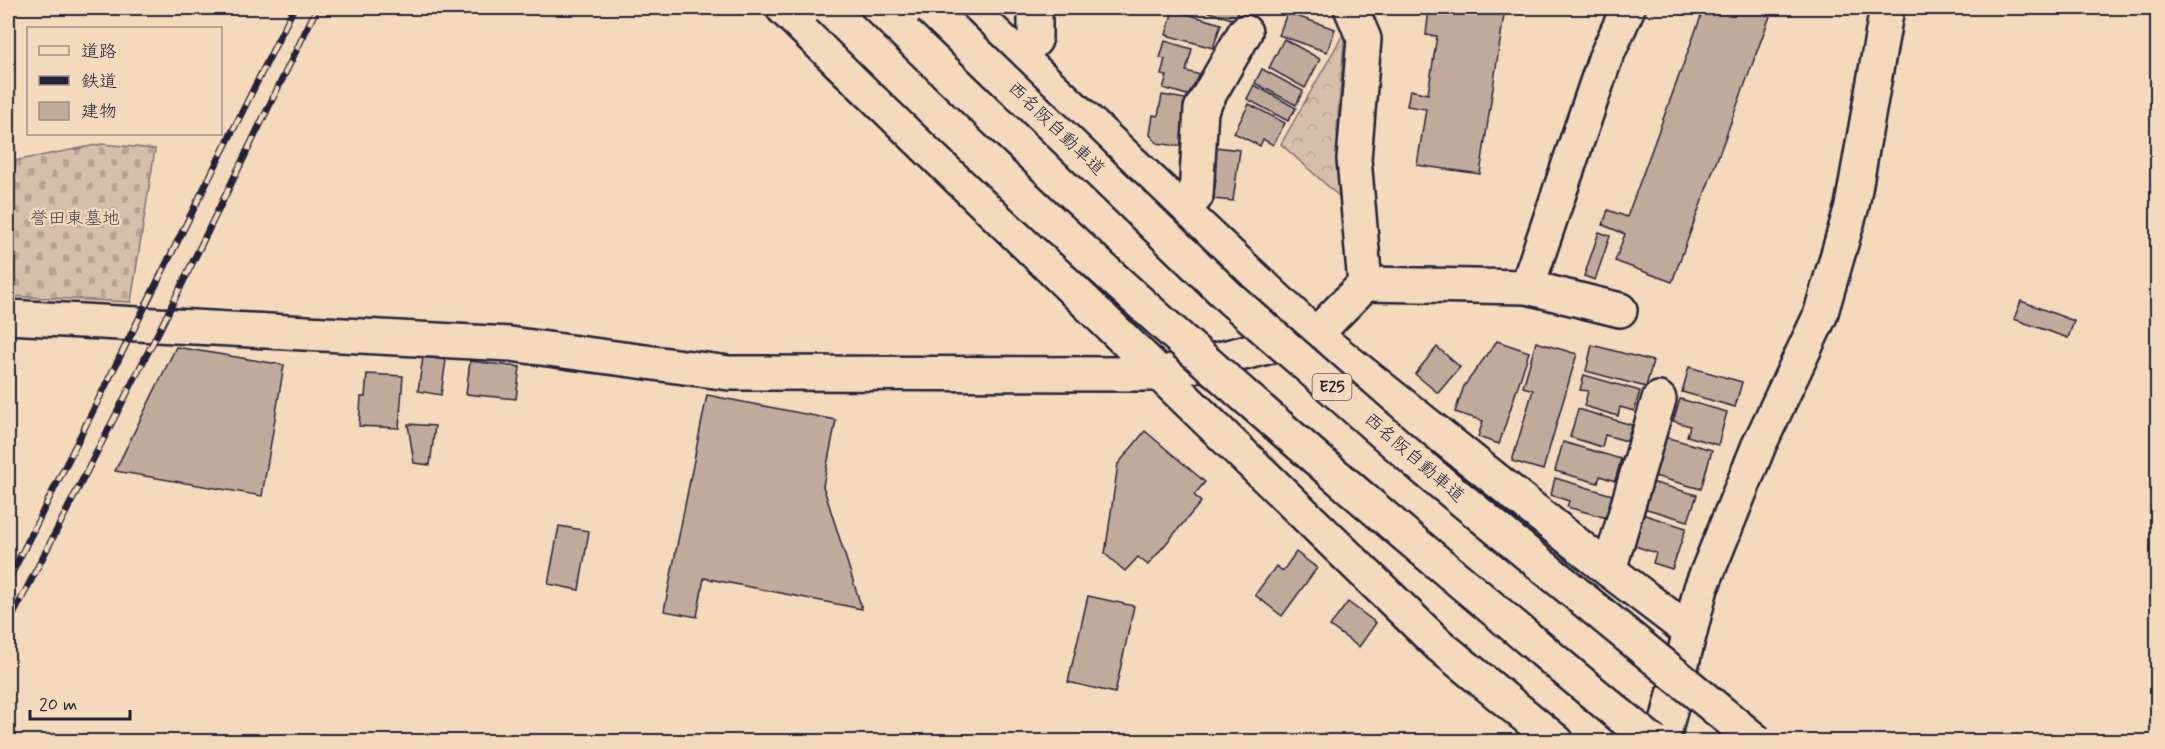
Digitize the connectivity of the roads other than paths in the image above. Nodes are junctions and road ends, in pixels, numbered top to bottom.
1 (783, 8) edge
2 (829, 8) edge
3 (930, 8) edge
4 (968, 8) edge
5 (1035, 8) edge
6 (1351, 8) edge
7 (1628, 8) edge
8 (1887, 8) edge
9 (1245, 32) dead end
10 (1020, 57) junction
11 (1183, 210) junction
12 (1365, 284) junction
13 (1527, 288) junction
14 (1620, 310) dead end
15 (8, 317) edge
16 (1315, 335) junction
17 (1160, 374) junction
18 (1659, 399) dead end
19 (1609, 570) junction
20 (1690, 632) junction
21 (1557, 741) edge
22 (1653, 741) edge
23 (1662, 741) edge
24 (1756, 741) edge

1 - 17 main road
2 - 22 main road, bridge
3 - 24 main road, 西名阪自動車道 / E25, bridge
4 - 10 main road
5 - 10 main road
6 - 12 main road
7 - 13 main road
8 - 20 main road
9 - 11 main road
10 - 11 main road
11 - 16 main road
12 - 13 main road
12 - 16 main road
13 - 14 main road
15 - 17 main road
16 - 17 main road
16 - 19 main road
17 - 21 main road
18 - 19 main road
19 - 20 main road
20 - 23 main road

